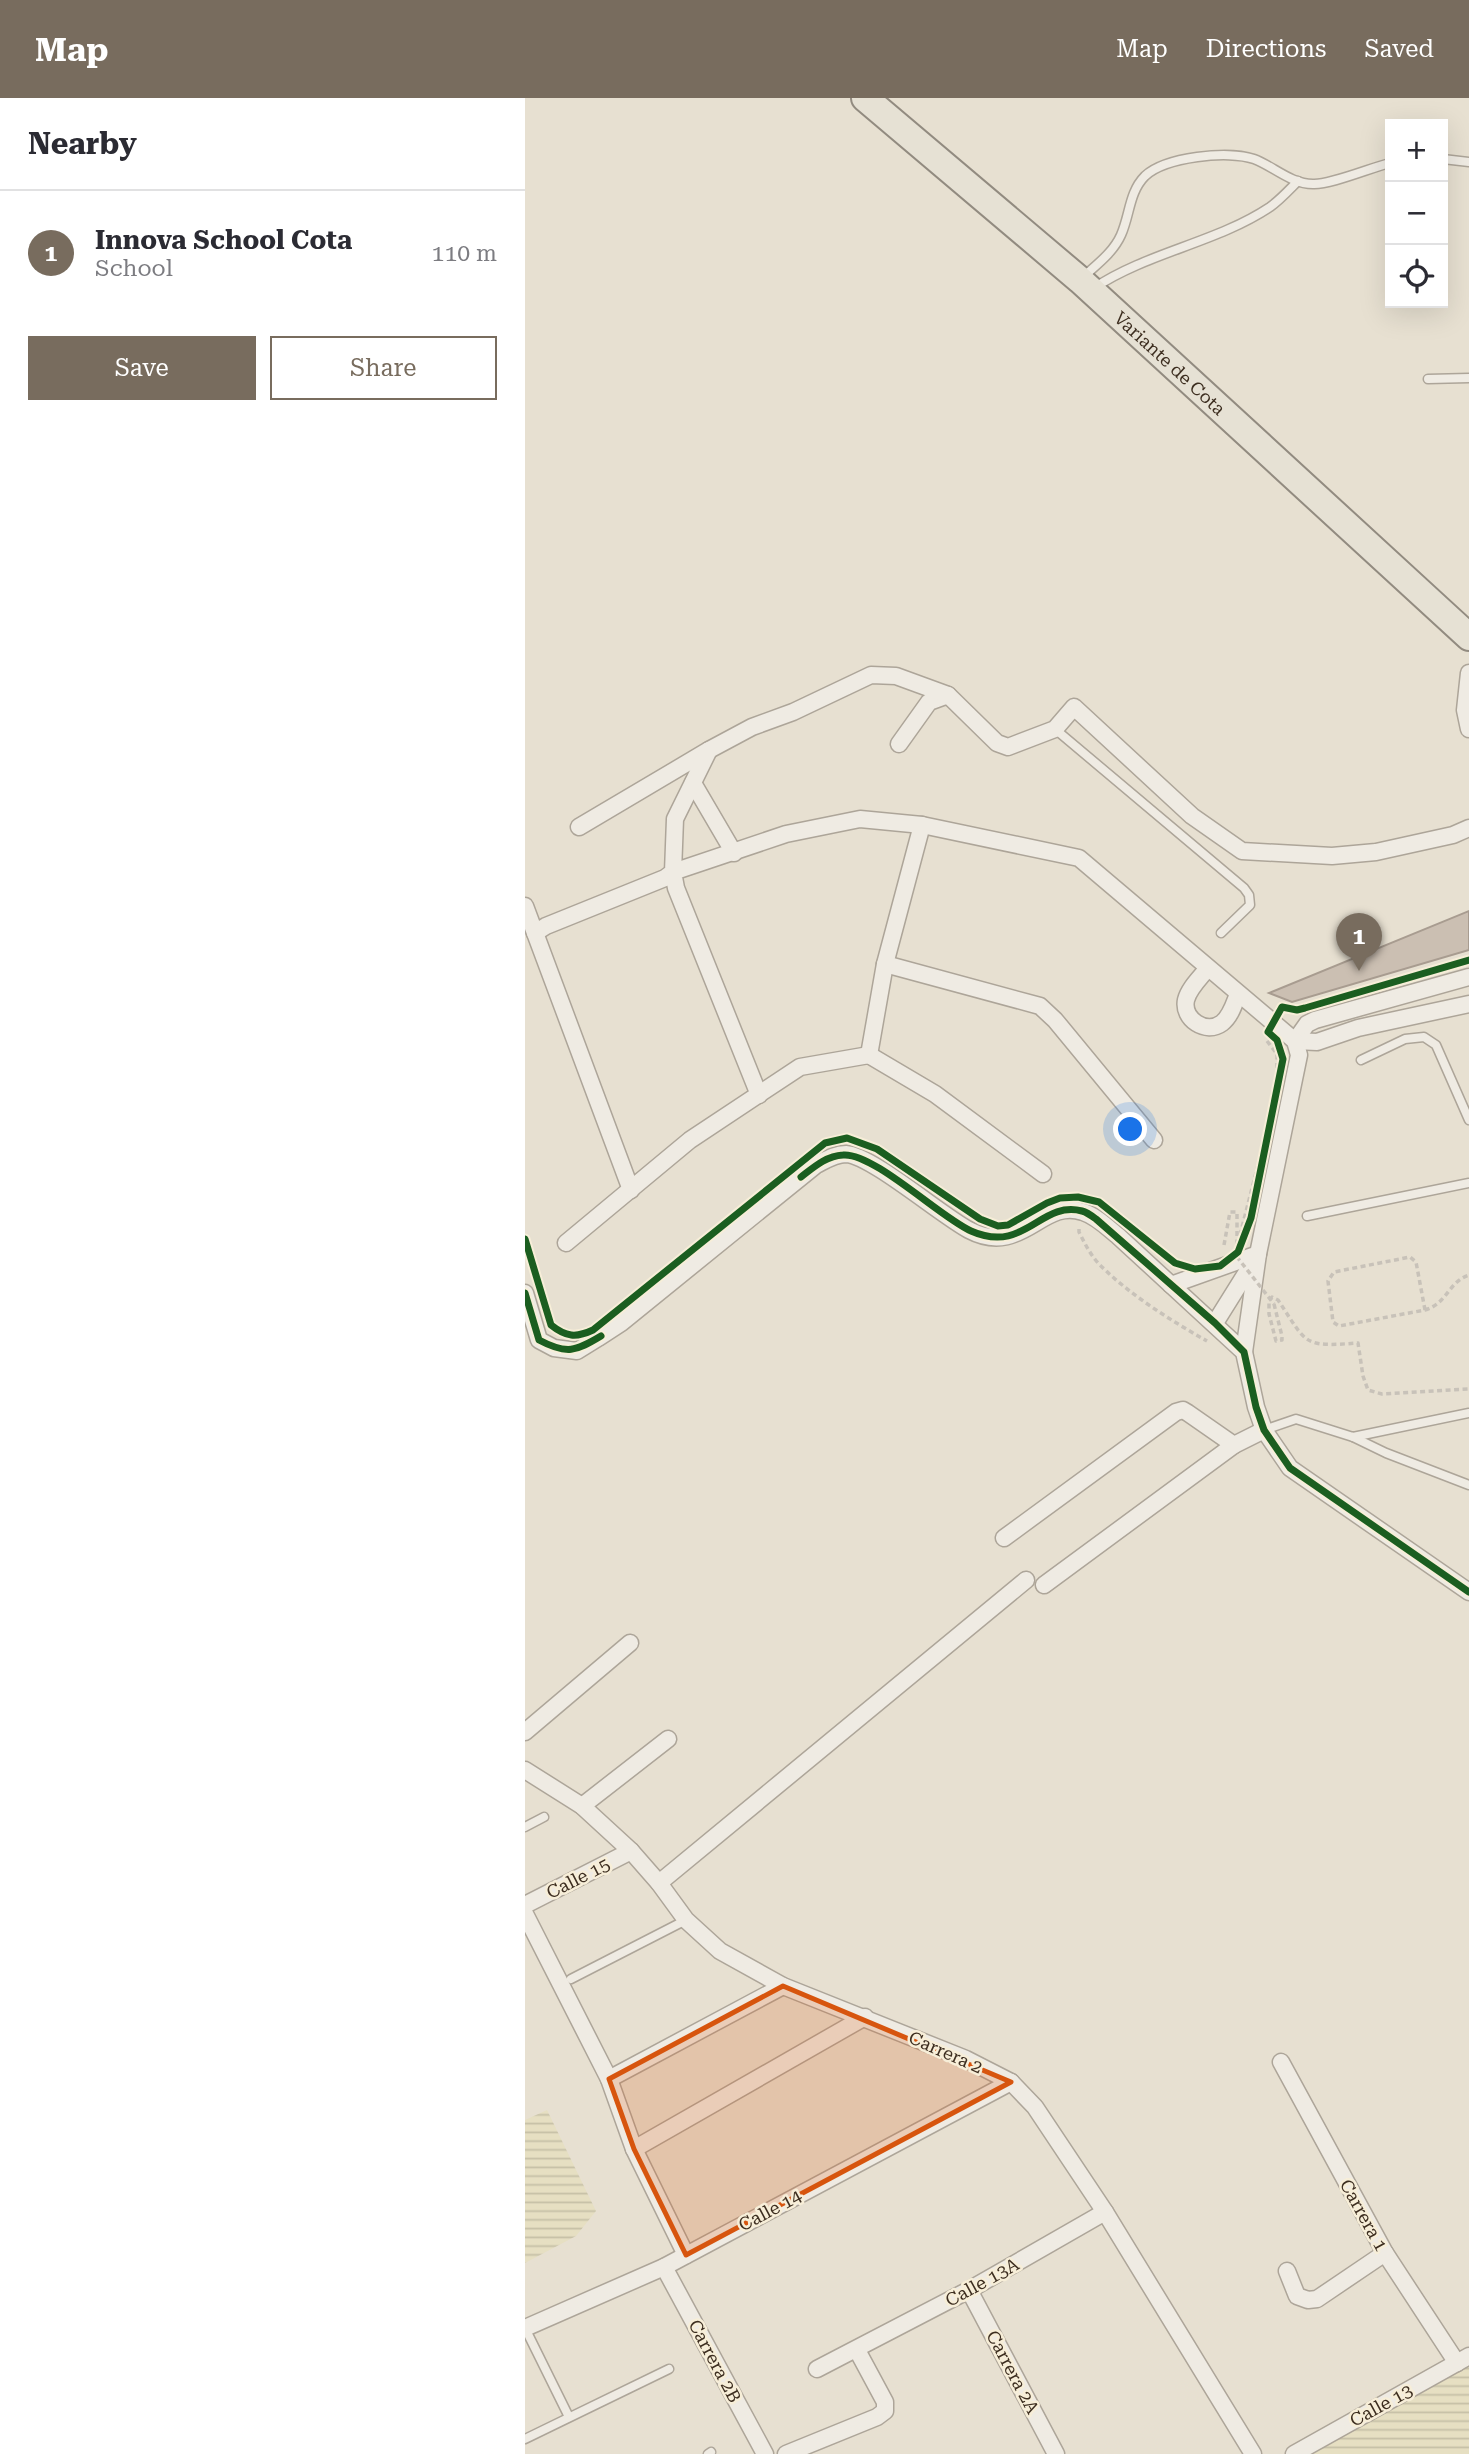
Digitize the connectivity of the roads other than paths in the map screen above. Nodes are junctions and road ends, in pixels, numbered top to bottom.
1 (865, 98) edge
2 (1448, 160) edge
3 (1469, 162) edge
4 (1385, 164) edge
5 (1298, 181) junction
6 (1086, 285) junction
7 (1469, 378) edge
8 (1428, 379) dead end
9 (1469, 637) edge
10 (1469, 673) edge
11 (948, 695) junction
12 (1055, 729) junction
13 (1469, 729) edge
14 (899, 744) dead end
15 (709, 750) junction
16 (694, 783) junction
17 (922, 825) junction
18 (579, 827) dead end
19 (1469, 828) edge
20 (734, 853) junction
21 (673, 872) junction
22 (525, 906) edge
23 (535, 933) junction
24 (1221, 933) dead end
25 (885, 964) junction
26 (1208, 968) junction
27 (1469, 977) edge
28 (1238, 994) junction
29 (1469, 1004) edge
30 (1295, 1041) junction
31 (869, 1055) junction
32 (1361, 1060) dead end
33 (758, 1095) junction
34 (1469, 1120) edge
35 (1154, 1140) dead end
36 (1043, 1174) dead end
37 (1469, 1184) edge
38 (631, 1190) junction
39 (1307, 1216) dead end
40 (566, 1243) dead end
41 (1258, 1254) junction
42 (1171, 1285) junction
43 (525, 1293) edge
44 (1215, 1323) junction
45 (1244, 1352) junction
46 (1469, 1413) edge
47 (1264, 1430) junction
48 (1353, 1437) junction
49 (1234, 1445) junction
50 (1469, 1485) edge
51 (1004, 1538) dead end
52 (1026, 1580) dead end
53 (1044, 1586) dead end
54 (1469, 1592) edge
55 (631, 1643) dead end
56 (525, 1732) edge
57 (668, 1739) dead end
58 (525, 1770) edge
59 (582, 1806) junction
60 (544, 1817) dead end
61 (525, 1827) edge
62 (631, 1851) junction
63 (659, 1883) junction
64 (525, 1905) edge
65 (525, 1914) edge
66 (686, 1920) junction
67 (571, 1979) dead end
68 (783, 1986) junction
69 (865, 2017) junction
70 (1280, 2062) dead end
71 (608, 2079) junction
72 (1011, 2082) junction
73 (634, 2149) junction
74 (1105, 2212) junction
75 (1385, 2253) junction
76 (686, 2255) junction
77 (664, 2267) junction
78 (1287, 2270) dead end
79 (969, 2290) junction
80 (525, 2328) edge
81 (857, 2350) junction
82 (1463, 2359) edge
83 (669, 2369) dead end
84 (817, 2369) dead end
85 (569, 2417) junction
86 (525, 2439) edge
87 (765, 2454) edge
88 (786, 2454) edge
89 (1056, 2454) edge
90 (1253, 2454) edge
91 (1294, 2454) edge

1 - 6 main road, Variante de Cota
2 - 3 lane
4 - 5 lane
5 - 6 lane
5 - 6 lane
6 - 9 main road, Variante de Cota
7 - 8 lane
10 - 13 street
11 - 12 street
11 - 14 street
11 - 15 street
12 - 19 street
12 - 24 lane
15 - 16 street
15 - 18 street
16 - 20 street
16 - 21 street
17 - 20 street
17 - 25 street
17 - 26 street
20 - 21 street
21 - 23 street
21 - 33 street
22 - 23 street
23 - 38 street
25 - 31 street
25 - 35 street
26 - 28 street
26 - 28 street
27 - 30 street
28 - 30 street
29 - 30 street
30 - 41 street
31 - 33 street
31 - 36 street
32 - 34 lane
33 - 38 street
37 - 39 lane
38 - 40 street
41 - 42 street
41 - 44 street
41 - 45 street
42 - 43 street
42 - 44 street
44 - 45 street
45 - 47 street
46 - 48 lane
47 - 48 lane
47 - 49 street
47 - 54 street
48 - 50 lane
49 - 51 street
49 - 53 street
52 - 63 street
55 - 56 street
57 - 59 street
58 - 59 street, Carrera 2
59 - 62 street, Carrera 2
60 - 61 lane
62 - 63 street, Carrera 2
62 - 64 street, Calle 15
63 - 66 street, Carrera 2
65 - 71 street
66 - 67 lane
66 - 68 street, Carrera 2
68 - 69 street, Carrera 2
68 - 71 street
69 - 72 street, Carrera 2
69 - 73 street
70 - 75 street, Carrera 1
71 - 73 street
72 - 74 street, Carrera 2
72 - 76 street, Calle 14
73 - 76 street
74 - 79 street, Calle 13A
74 - 90 street, Carrera 2
75 - 78 street
75 - 82 street, Carrera 1
76 - 77 street, Calle 14
77 - 80 street, Calle 14
77 - 87 street, Carrera 2B
79 - 81 street, Calle 13A
79 - 89 street, Carrera 2A
80 - 85 lane
81 - 84 street, Calle 13A
81 - 88 street
82 - 91 street, Calle 13
83 - 85 lane
85 - 86 lane

